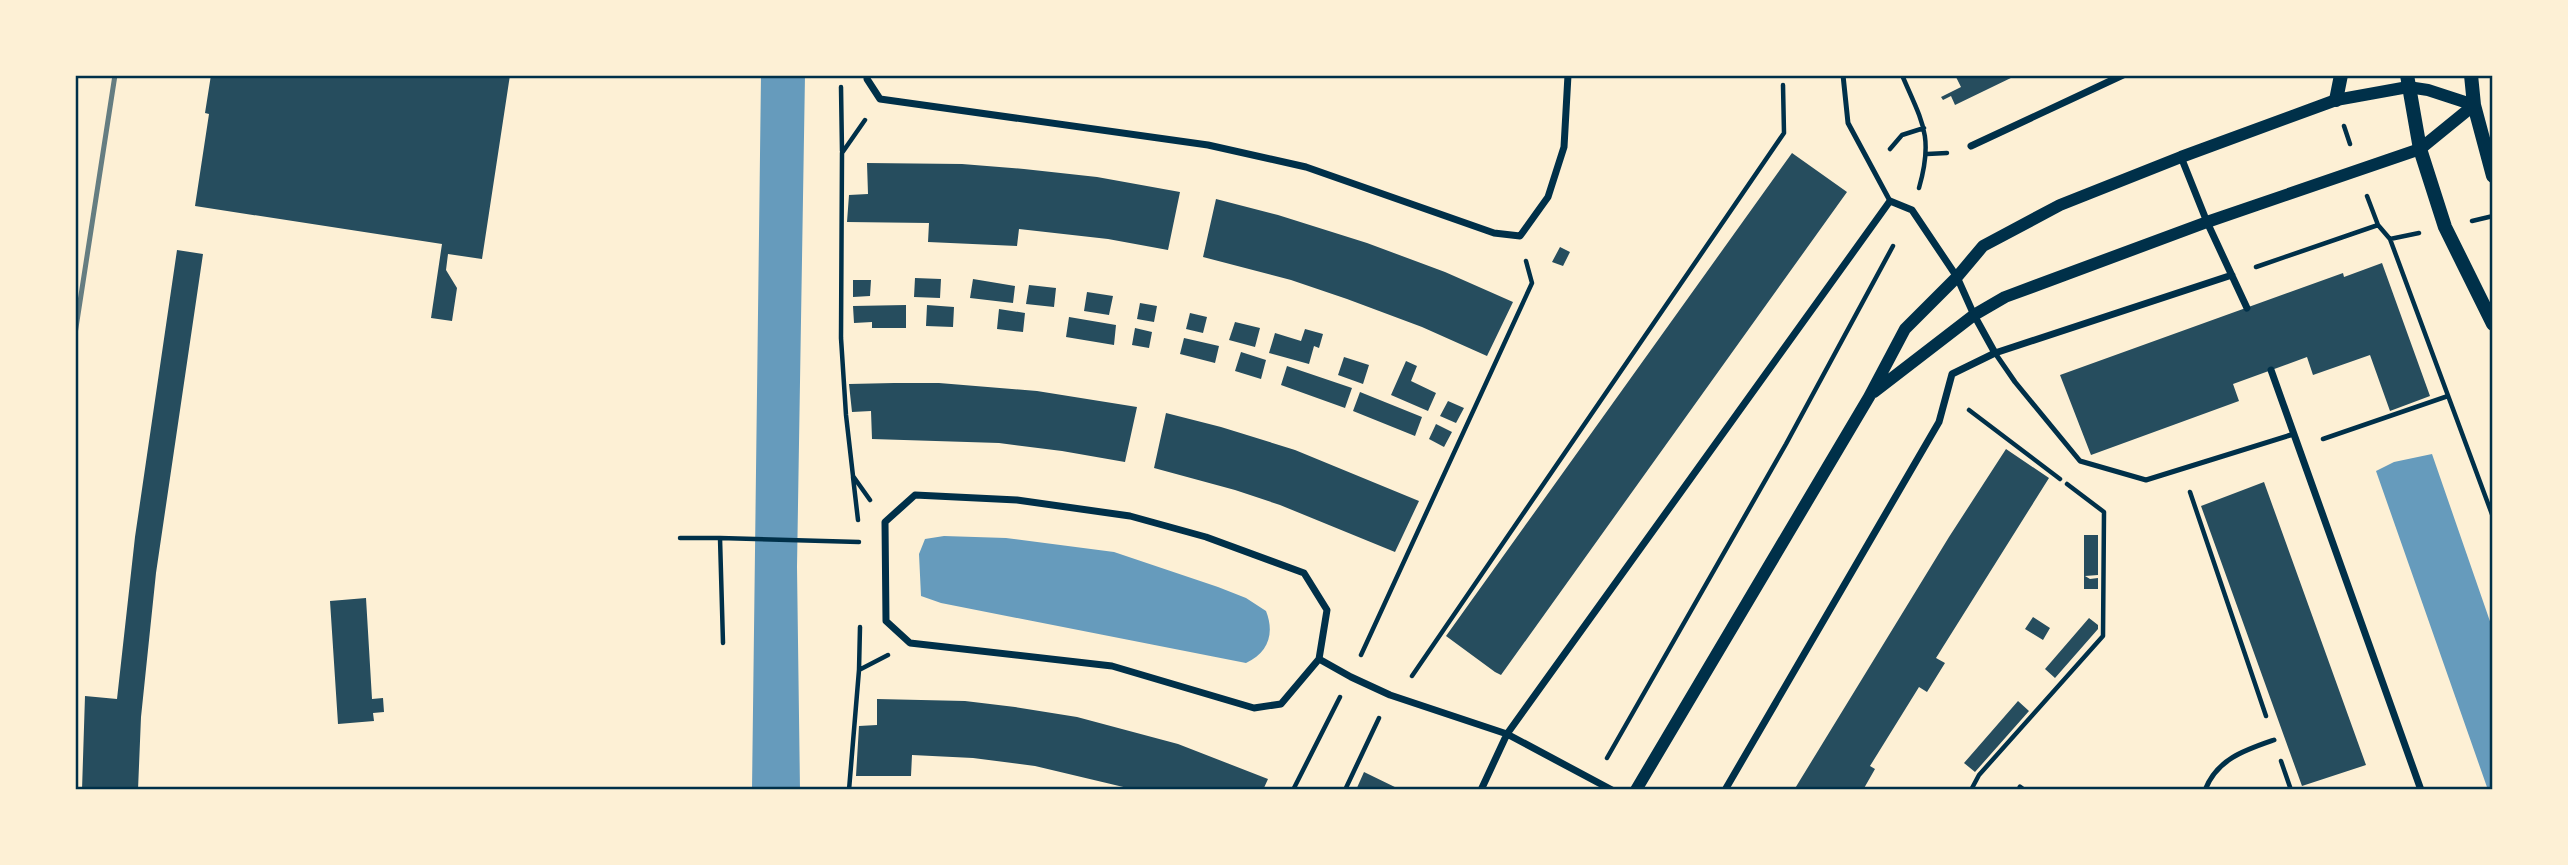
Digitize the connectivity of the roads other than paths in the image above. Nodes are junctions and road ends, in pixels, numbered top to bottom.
1 (867, 75) edge
2 (1568, 75) edge
3 (1843, 75) edge
4 (2123, 75) edge
5 (2341, 75) edge
6 (2472, 75) edge
7 (2407, 81) edge
8 (2336, 100) junction
9 (2474, 105) junction
10 (1971, 146) dead end
11 (2420, 149) junction
12 (2181, 157) junction
13 (2493, 176) edge
14 (1889, 201) junction
15 (2207, 222) junction
16 (2232, 275) junction
17 (1957, 277) junction
18 (2247, 308) dead end
19 (1974, 315) junction
20 (2493, 324) edge
21 (1995, 353) junction
22 (2271, 370) dead end
23 (1869, 397) junction
24 (2294, 434) junction
25 (1319, 659) junction
26 (1507, 734) junction
27 (2274, 740) road end
28 (1481, 790) edge
29 (1612, 790) edge
30 (1636, 790) edge
31 (1725, 790) edge
32 (2205, 790) edge
33 (2421, 790) edge

1 - 2 street
3 - 14 lane
4 - 10 street
5 - 8 main road
6 - 9 main road
7 - 8 street
7 - 9 street
7 - 11 main road
8 - 12 street
9 - 11 street
9 - 13 main road
11 - 15 street
11 - 20 main road
12 - 15 street
12 - 17 street
14 - 17 street
14 - 26 street
15 - 16 street
15 - 19 street
16 - 18 street
16 - 21 street
17 - 19 street
17 - 23 street
19 - 21 street
19 - 23 street
21 - 24 lane
21 - 31 street
22 - 24 street
23 - 30 street
24 - 33 street
25 - 25 street
25 - 26 street
26 - 28 street
26 - 29 street
27 - 32 lane

